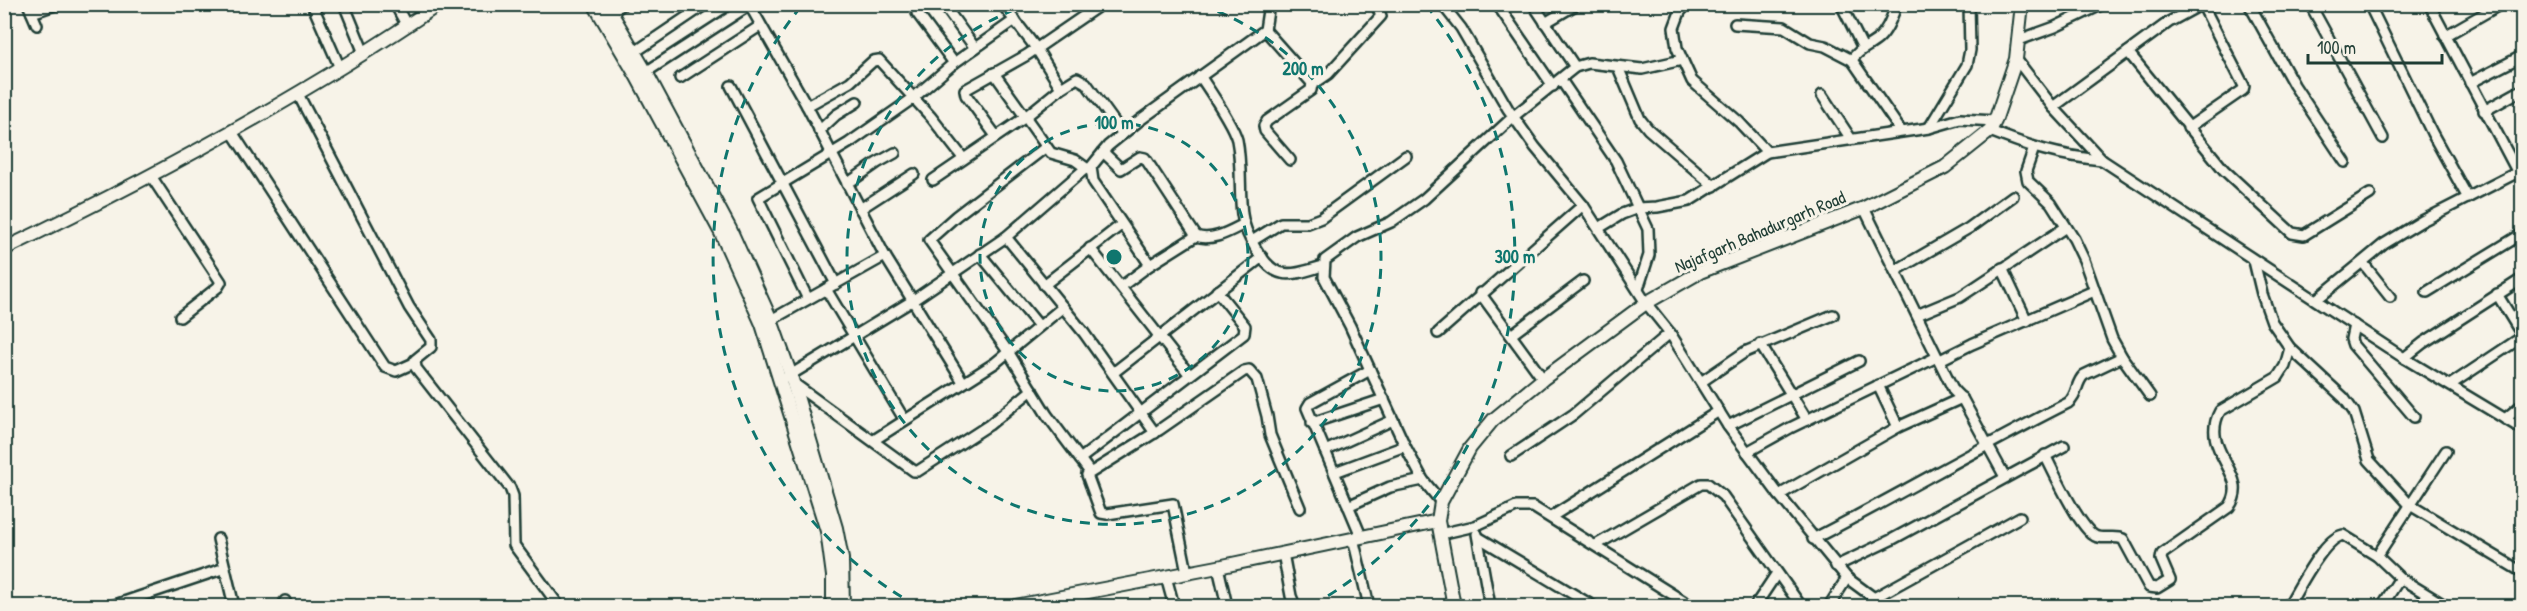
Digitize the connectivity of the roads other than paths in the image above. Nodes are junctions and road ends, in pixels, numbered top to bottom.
1 (58, 4) edge
2 (312, 4) edge
3 (344, 4) edge
4 (395, 4) edge
5 (438, 4) edge
6 (594, 4) edge
7 (623, 4) edge
8 (706, 4) edge
9 (943, 4) edge
10 (1017, 4) edge
11 (1269, 4) edge
12 (1376, 4) edge
13 (1442, 4) edge
14 (1497, 4) edge
15 (1533, 4) edge
16 (1577, 4) edge
17 (1687, 4) edge
18 (1841, 4) edge
19 (1897, 4) edge
20 (1969, 4) edge
21 (2103, 4) edge
22 (2202, 4) edge
23 (2249, 4) edge
24 (2310, 4) edge
25 (2369, 4) edge
26 (2429, 4) edge
27 (2501, 4) edge
28 (750, 5) edge
29 (1098, 5) edge
30 (2025, 6) edge
31 (30, 9) edge
32 (608, 9) edge
33 (1008, 12) edge
34 (917, 13) dead end
35 (1545, 23) junction
36 (1735, 24) dead end
37 (38, 26) dead end
38 (407, 26) junction
39 (759, 26) junction
40 (1265, 30) junction
41 (2445, 36) junction
42 (2019, 40) junction
43 (975, 48) junction
44 (1036, 48) junction
45 (1863, 48) junction
46 (635, 52) junction
47 (2128, 52) junction
48 (364, 53) junction
49 (2523, 56) edge
50 (2016, 59) junction
51 (1682, 60) junction
52 (1852, 60) junction
53 (954, 63) junction
54 (1575, 67) junction
55 (1618, 67) junction
56 (340, 68) junction
57 (646, 72) junction
58 (994, 73) junction
59 (1200, 76) junction
60 (680, 78) dead end
61 (1557, 83) junction
62 (2470, 83) junction
63 (1312, 85) junction
64 (731, 86) dead end
65 (1061, 88) junction
66 (2523, 90) edge
67 (298, 94) junction
68 (1822, 95) dead end
69 (912, 99) junction
70 (857, 102) dead end
71 (807, 106) junction
72 (2053, 107) junction
73 (2484, 111) junction
74 (1514, 116) junction
75 (1024, 118) junction
76 (1993, 126) junction
77 (1929, 128) junction
78 (2188, 128) junction
79 (819, 131) junction
80 (1901, 131) junction
81 (232, 132) junction
82 (1123, 134) junction
83 (996, 136) junction
84 (2383, 138) dead end
85 (1851, 139) junction
86 (1046, 147) junction
87 (2034, 148) junction
88 (1103, 152) junction
89 (1767, 152) junction
90 (831, 153) junction
91 (895, 153) dead end
92 (1406, 156) dead end
93 (963, 158) junction
94 (1290, 160) dead end
95 (2102, 160) junction
96 (2345, 162) dead end
97 (1088, 169) junction
98 (2520, 172) edge
99 (914, 174) dead end
100 (151, 176) junction
101 (933, 180) dead end
102 (847, 184) junction
103 (782, 185) junction
104 (1714, 186) junction
105 (2370, 194) dead end
106 (2013, 196) dead end
107 (2468, 198) junction
108 (1583, 205) junction
109 (1638, 208) junction
110 (1864, 208) junction
111 (860, 209) junction
112 (1244, 224) junction
113 (1121, 225) junction
114 (2066, 227) junction
115 (1599, 228) junction
116 (2523, 234) edge
117 (1196, 236) junction
118 (1006, 237) junction
119 (1252, 241) junction
120 (1090, 248) junction
121 (4, 249) edge
122 (980, 254) junction
123 (885, 256) junction
124 (1262, 257) junction
125 (2254, 261) junction
126 (2363, 262) junction
127 (1150, 265) junction
128 (1323, 266) junction
129 (2002, 268) junction
130 (1895, 271) junction
131 (951, 274) junction
132 (2523, 279) edge
133 (1582, 281) dead end
134 (836, 284) junction
135 (1044, 285) junction
136 (1122, 286) junction
137 (826, 289) junction
138 (1638, 290) junction
139 (1217, 291) junction
140 (2094, 291) junction
141 (2427, 292) dead end
142 (1480, 294) junction
143 (2497, 294) junction
144 (2390, 297) dead end
145 (808, 299) junction
146 (2316, 300) junction
147 (912, 301) junction
148 (1646, 303) junction
149 (1063, 307) junction
150 (1833, 315) dead end
151 (1917, 315) junction
152 (180, 317) dead end
153 (771, 320) junction
154 (2027, 321) junction
155 (2354, 325) junction
156 (1039, 326) junction
157 (1438, 333) dead end
158 (1670, 333) junction
159 (1160, 335) junction
160 (1511, 335) junction
161 (2523, 336) edge
162 (854, 337) junction
163 (1760, 345) junction
164 (2290, 348) junction
165 (1009, 352) junction
166 (2122, 357) junction
167 (2404, 358) junction
168 (1938, 359) junction
169 (1859, 361) dead end
170 (414, 363) junction
171 (1370, 370) junction
172 (1113, 373) junction
173 (1189, 374) junction
174 (1543, 379) junction
175 (788, 380) junction
176 (963, 382) junction
177 (1701, 382) junction
178 (1878, 386) junction
179 (2450, 386) junction
180 (1032, 390) junction
181 (1791, 394) junction
182 (2150, 396) dead end
183 (1962, 398) junction
184 (1384, 399) junction
185 (2523, 405) edge
186 (1719, 411) junction
187 (1142, 413) junction
188 (2414, 417) dead end
189 (904, 419) junction
190 (2505, 419) junction
191 (1394, 420) junction
192 (1807, 420) junction
193 (1312, 423) junction
194 (1728, 426) junction
195 (1898, 427) junction
196 (2523, 429) edge
197 (1155, 433) junction
198 (874, 440) junction
199 (1986, 444) junction
200 (1405, 446) junction
201 (2064, 446) dead end
202 (1325, 451) junction
203 (2446, 451) dead end
204 (1747, 452) junction
205 (2045, 455) junction
206 (1511, 456) dead end
207 (1080, 459) junction
208 (1089, 471) junction
209 (1335, 472) junction
210 (2004, 477) junction
211 (1423, 480) junction
212 (1779, 495) junction
213 (1442, 502) junction
214 (2410, 505) junction
215 (1348, 506) junction
216 (1300, 508) dead end
217 (2020, 517) dead end
218 (1551, 518) junction
219 (1438, 521) junction
220 (1475, 526) junction
221 (1440, 534) junction
222 (1357, 537) junction
223 (1478, 537) junction
224 (218, 539) dead end
225 (1813, 539) junction
226 (1596, 545) junction
227 (1283, 554) junction
228 (2377, 556) junction
229 (1836, 566) junction
230 (1218, 567) junction
231 (225, 568) junction
232 (1187, 572) junction
233 (2523, 572) edge
234 (1777, 573) junction
235 (1166, 577) junction
236 (1847, 578) junction
237 (2400, 578) junction
238 (1874, 598) junction
239 (1833, 605) edge
240 (112, 606) edge
241 (234, 606) edge
242 (559, 606) edge
243 (833, 606) edge
244 (843, 606) edge
245 (1015, 606) edge
246 (1174, 606) edge
247 (1227, 606) edge
248 (1295, 606) edge
249 (1369, 606) edge
250 (1454, 606) edge
251 (1490, 606) edge
252 (1593, 606) edge
253 (1690, 606) edge
254 (1755, 606) edge
255 (1801, 606) edge
256 (1885, 606) edge
257 (2288, 606) edge
258 (2382, 606) edge
259 (2446, 606) edge

1 - 31 street
2 - 56 street
3 - 48 street
4 - 38 street
5 - 38 street
6 - 175 street
7 - 32 street
8 - 46 street
9 - 43 street
10 - 33 street
11 - 40 street
12 - 63 street
13 - 74 street
14 - 61 street
15 - 35 street
16 - 35 street
17 - 51 street
18 - 45 street
19 - 45 street
20 - 77 street
21 - 42 street
22 - 47 street
22 - 78 street
23 - 96 street
24 - 84 street
25 - 107 street
26 - 41 street
27 - 41 street
28 - 39 street
28 - 57 street
29 - 44 street
30 - 42 street
31 - 37 street
32 - 46 street
33 - 43 street
33 - 44 street
34 - 53 street
35 - 54 street
36 - 52 street
38 - 48 street
39 - 60 street
39 - 71 street
40 - 59 street
40 - 63 street
41 - 62 street
42 - 50 street
43 - 53 street
44 - 58 street
44 - 65 street
45 - 52 street
46 - 57 street
47 - 72 street
47 - 78 street
48 - 56 street
49 - 62 street
50 - 72 street
50 - 76 street
51 - 55 street
51 - 89 street
52 - 80 street
53 - 69 street
54 - 55 street
54 - 61 street
55 - 104 street
56 - 67 street
57 - 153 street
58 - 75 street
58 - 83 street
59 - 82 street
59 - 112 street
61 - 74 street
61 - 109 street
62 - 73 street
63 - 94 street
64 - 103 street
65 - 75 street
65 - 82 street
66 - 73 street
67 - 81 street
67 - 170 street
68 - 85 street
69 - 71 street
69 - 90 street
69 - 93 street
70 - 79 street
71 - 79 street
72 - 95 street
73 - 98 street
74 - 108 street
74 - 128 street
75 - 83 street
75 - 86 street
76 - 77 street
76 - 87 street
76 - 110 street, Najafgarh Bahadurgarh Road
77 - 80 street
78 - 105 street
79 - 90 street
80 - 85 street
81 - 100 street
81 - 170 street
82 - 88 street
83 - 93 street
85 - 89 street
86 - 97 street
86 - 131 street
87 - 95 street
87 - 114 street
88 - 97 street
88 - 117 street
89 - 104 street
90 - 102 street
90 - 103 street
91 - 102 street
92 - 119 street
93 - 101 street
95 - 125 street
97 - 113 street
97 - 118 street
98 - 107 street
99 - 111 street
100 - 121 street
100 - 152 street
102 - 111 street
103 - 134 street
103 - 145 street
104 - 109 street
106 - 130 street
107 - 126 street
108 - 115 street
108 - 142 street
109 - 115 street
109 - 138 street
110 - 130 street
110 - 148 street, Najafgarh Bahadurgarh Road
111 - 123 street
112 - 117 street
112 - 119 street
113 - 120 street
113 - 127 street
114 - 129 street
114 - 140 street
115 - 138 street
116 - 141 street
117 - 127 street
118 - 122 street
118 - 135 street
119 - 124 street
120 - 135 street
120 - 136 street
122 - 131 street
122 - 156 street
123 - 134 street
123 - 147 street
124 - 128 street
124 - 139 street
125 - 146 street
125 - 164 street
126 - 144 street
126 - 146 street
127 - 136 street
128 - 171 street
129 - 151 street
129 - 154 street
130 - 151 street
131 - 147 street
131 - 165 street
132 - 143 street
133 - 160 street
134 - 137 street
135 - 149 street
136 - 159 street
137 - 145 street
137 - 162 street
138 - 148 street
139 - 159 street
139 - 173 street
140 - 154 street
140 - 166 street
142 - 157 street
142 - 160 street
143 - 161 street
143 - 167 street
145 - 153 street
146 - 155 street
147 - 162 street
147 - 176 street
148 - 158 street
148 - 174 street, Najafgarh Bahadurgarh Road
149 - 156 street
149 - 172 street
150 - 163 street
151 - 168 street
153 - 175 street
154 - 168 street
155 - 167 street
155 - 188 street
156 - 165 street
158 - 177 street
158 - 206 street
159 - 172 street
159 - 173 street
160 - 174 street
161 - 179 street
162 - 175 street
162 - 189 street
163 - 177 street
163 - 181 street
164 - 205 street
164 - 214 street
165 - 176 street
165 - 180 street
166 - 182 street
166 - 199 street
167 - 179 street
168 - 178 street
168 - 183 street
169 - 181 street
170 - 242 street
171 - 184 street
171 - 193 street
172 - 187 street
173 - 187 street
174 - 213 street, Najafgarh Bahadurgarh Road
175 - 198 street
175 - 243 street
175 - 244 street
176 - 189 street
177 - 186 street
178 - 192 street
178 - 195 street
179 - 190 street
180 - 198 street
180 - 207 street
181 - 192 street
181 - 194 street
183 - 195 street
183 - 199 street
184 - 191 street
184 - 193 street
185 - 190 street
186 - 194 street
186 - 218 street
187 - 197 street
187 - 207 street
189 - 198 street
190 - 196 street
191 - 200 street
191 - 202 street
192 - 204 street
193 - 202 street
194 - 204 street
195 - 212 street
197 - 208 street
197 - 216 street
199 - 210 street
199 - 225 street
200 - 209 street
200 - 211 street
201 - 205 street
202 - 209 street
203 - 214 street
204 - 212 street
205 - 210 street
207 - 208 street
208 - 232 street
209 - 215 street
210 - 229 street
211 - 213 street
211 - 215 street
212 - 225 street
213 - 219 street, Najafgarh Bahadurgarh Road
214 - 228 street
214 - 233 street
215 - 222 street
217 - 238 street
218 - 220 street
218 - 226 street
219 - 221 street, Najafgarh Bahadurgarh Road
219 - 222 street
220 - 221 street
220 - 223 street
221 - 250 street, Najafgarh Bahadurgarh Road
222 - 227 street
222 - 249 street
223 - 251 street
223 - 252 street
224 - 231 street
225 - 229 street
226 - 234 street
226 - 253 street
227 - 230 street
227 - 248 street
228 - 237 street
228 - 257 street
229 - 236 street
230 - 232 street
230 - 247 street
231 - 240 street
231 - 241 street
232 - 235 street
234 - 254 street
234 - 255 street
235 - 245 street
235 - 246 street
236 - 238 street
236 - 239 street
237 - 258 street
237 - 259 street
238 - 256 street

